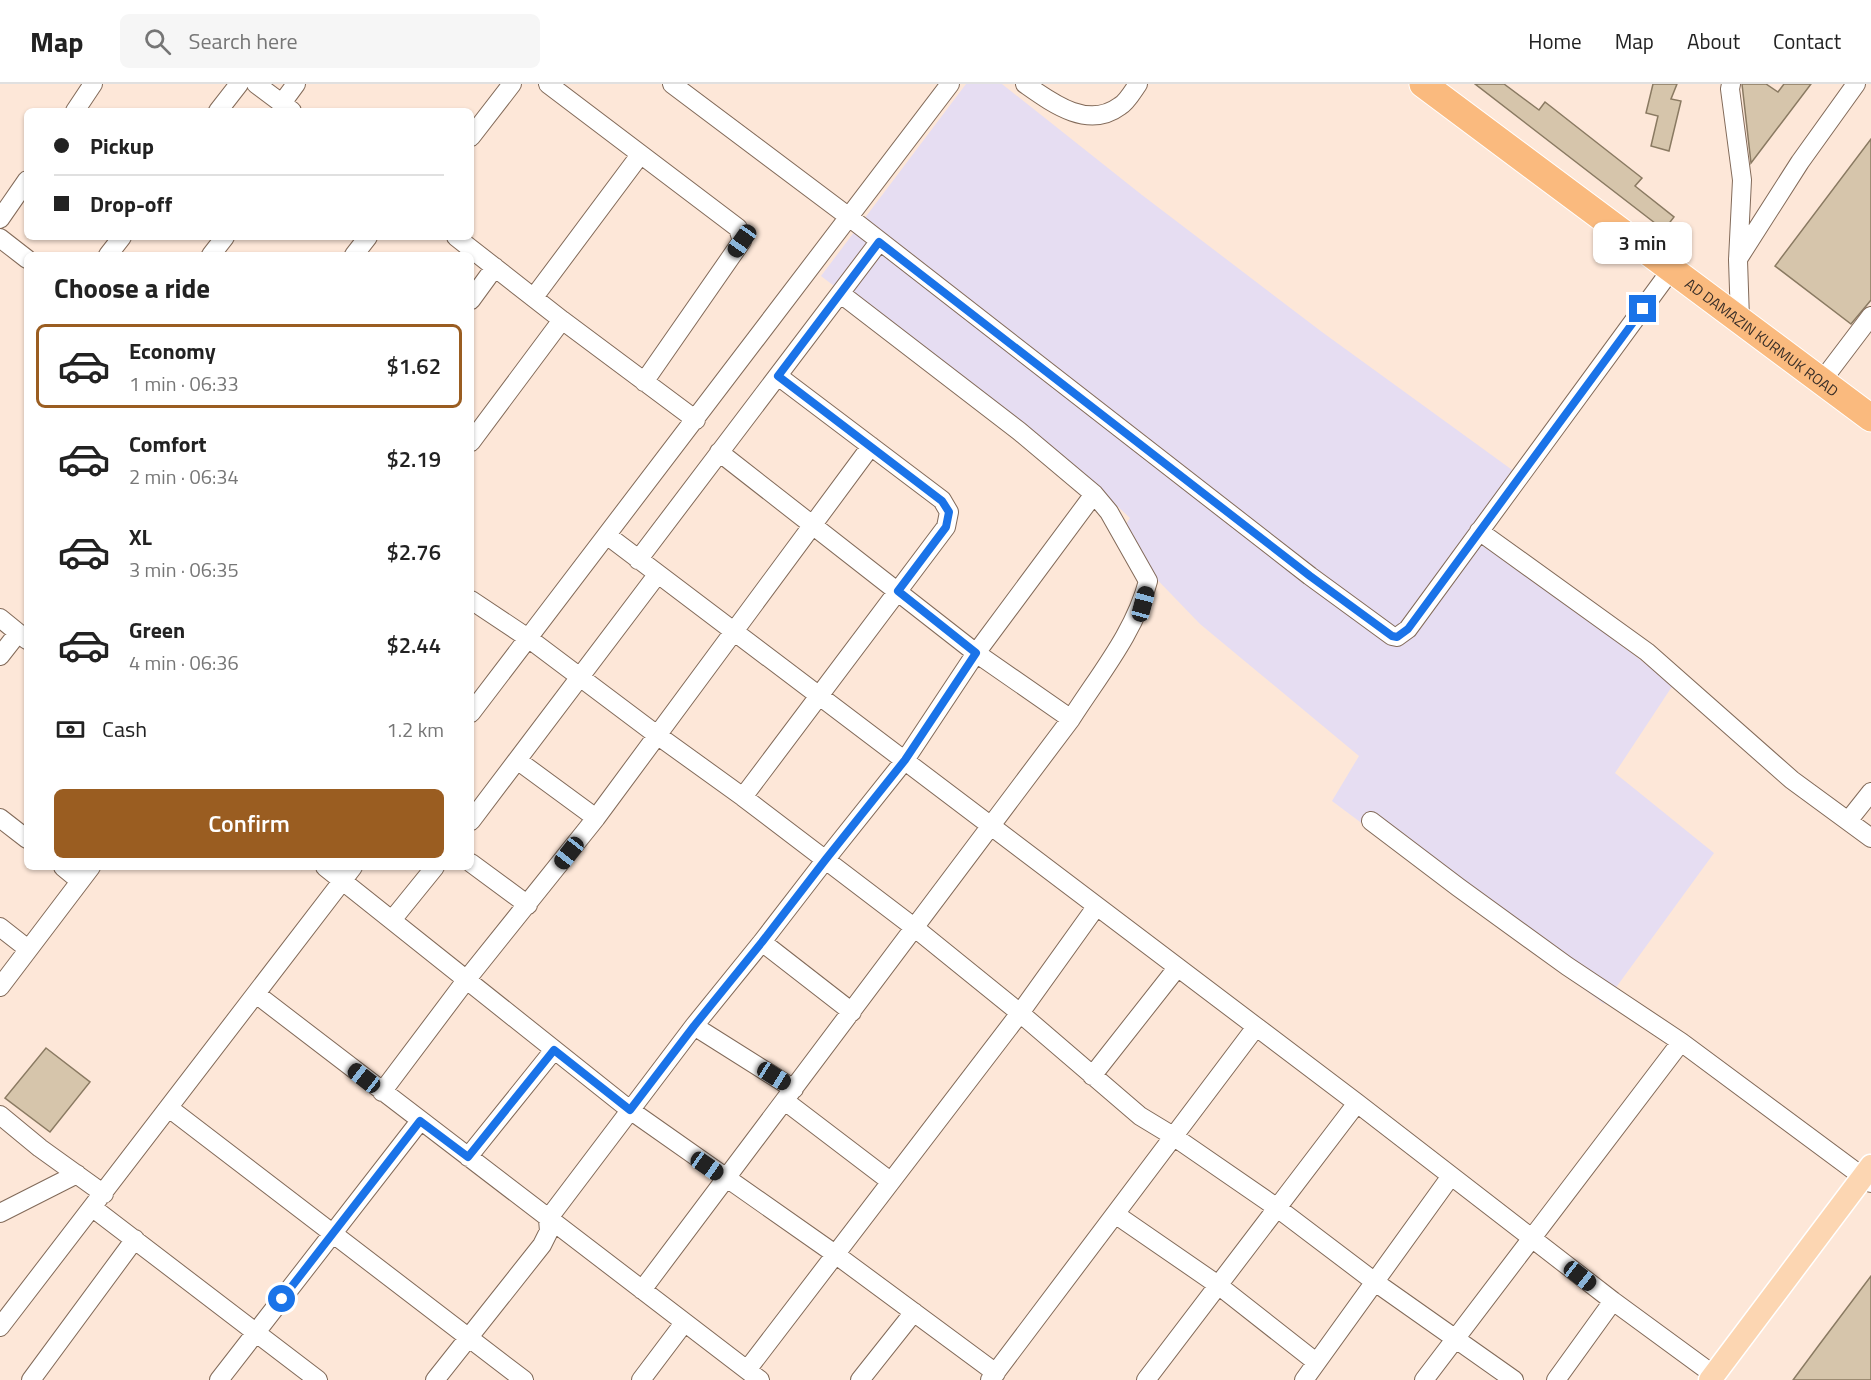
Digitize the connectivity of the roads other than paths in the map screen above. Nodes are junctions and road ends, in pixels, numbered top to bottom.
1 (93, 84) edge
2 (239, 84) edge
3 (256, 84) edge
4 (297, 84) edge
5 (512, 84) edge
6 (548, 84) edge
7 (672, 84) edge
8 (950, 84) edge
9 (1025, 84) edge
10 (1138, 84) edge
11 (1423, 84) edge
12 (1731, 84) edge
13 (1856, 84) edge
14 (287, 107) edge
15 (77, 108) edge
16 (220, 108) edge
17 (474, 133) edge
18 (640, 154) junction
19 (24, 184) edge
20 (849, 217) junction
21 (0, 219) edge
22 (0, 238) edge
23 (120, 240) edge
24 (223, 240) edge
25 (366, 240) edge
26 (460, 240) edge
27 (879, 242) junction
28 (110, 252) edge
29 (213, 252) edge
30 (356, 252) edge
31 (24, 257) edge
32 (1737, 260) junction
33 (495, 267) junction
34 (1671, 270) junction
35 (841, 294) junction
36 (474, 296) edge
37 (534, 297) junction
38 (1871, 316) edge
39 (562, 320) junction
40 (1740, 320) junction
41 (778, 376) junction
42 (644, 382) junction
43 (1821, 382) junction
44 (1871, 418) edge
45 (696, 420) junction
46 (474, 438) edge
47 (871, 446) junction
48 (719, 452) junction
49 (1094, 494) junction
50 (812, 525) junction
51 (1479, 531) junction
52 (608, 536) junction
53 (638, 560) junction
54 (657, 575) junction
55 (898, 591) junction
56 (474, 602) edge
57 (0, 618) edge
58 (732, 632) junction
59 (23, 636) edge
60 (528, 638) junction
61 (976, 653) junction
62 (0, 656) edge
63 (580, 678) junction
64 (819, 697) junction
65 (474, 709) edge
66 (1071, 719) junction
67 (657, 735) junction
68 (517, 760) junction
69 (905, 760) junction
70 (1871, 792) edge
71 (743, 797) junction
72 (474, 817) edge
73 (0, 818) edge
74 (596, 818) junction
75 (1371, 821) dead end
76 (1848, 821) junction
77 (991, 827) junction
78 (24, 837) edge
79 (1871, 838) edge
80 (826, 859) junction
81 (474, 865) edge
82 (433, 870) edge
83 (86, 874) edge
84 (348, 874) edge
85 (528, 905) junction
86 (1096, 907) junction
87 (392, 921) junction
88 (0, 927) edge
89 (915, 928) junction
90 (762, 942) junction
91 (28, 949) junction
92 (1177, 968) junction
93 (467, 979) junction
94 (0, 987) edge
95 (256, 994) junction
96 (852, 1012) junction
97 (1020, 1012) junction
98 (694, 1026) junction
99 (1256, 1028) junction
100 (1681, 1042) junction
101 (554, 1050) junction
102 (1092, 1076) junction
103 (382, 1092) junction
104 (789, 1095) junction
105 (1357, 1103) junction
106 (169, 1108) junction
107 (630, 1110) junction
108 (2, 1121) edge
109 (420, 1121) junction
110 (1173, 1136) junction
111 (468, 1157) junction
112 (77, 1174) junction
113 (1451, 1176) junction
114 (1868, 1176) edge
115 (726, 1179) junction
116 (890, 1181) junction
117 (98, 1201) junction
118 (1276, 1207) junction
119 (0, 1213) edge
120 (1115, 1214) junction
121 (548, 1219) junction
122 (333, 1234) junction
123 (1532, 1238) junction
124 (135, 1239) junction
125 (835, 1254) junction
126 (1375, 1282) junction
127 (1218, 1285) junction
128 (642, 1290) junction
129 (1613, 1301) junction
130 (914, 1312) junction
131 (684, 1323) junction
132 (0, 1327) edge
133 (256, 1332) junction
134 (468, 1338) junction
135 (1455, 1339) junction
136 (1316, 1362) junction
137 (753, 1375) edge
138 (993, 1376) edge
139 (1712, 1377) edge
140 (31, 1380) edge
141 (219, 1380) edge
142 (318, 1380) edge
143 (435, 1380) edge
144 (524, 1380) edge
145 (641, 1380) edge
146 (860, 1380) edge
147 (1146, 1380) edge
148 (1304, 1380) edge
149 (1424, 1380) edge
150 (1514, 1380) edge
151 (1556, 1380) edge

1 - 15 street
2 - 16 street
3 - 14 street
4 - 14 street
5 - 17 street
6 - 18 street
7 - 20 street
8 - 20 street
9 - 10 street
11 - 34 highway, AD DAMAZIN KURMUK ROAD
12 - 32 street
13 - 32 street
18 - 37 street
18 - 42 street
19 - 21 street
20 - 27 street
20 - 45 street
22 - 31 street
23 - 28 street
24 - 29 street
25 - 30 street
26 - 33 street
27 - 35 street
27 - 51 street
32 - 40 street
33 - 36 street
33 - 37 street
34 - 40 highway, AD DAMAZIN KURMUK ROAD
34 - 51 street
35 - 41 street
35 - 49 street
37 - 39 street
38 - 43 street
39 - 42 street
39 - 46 street
40 - 43 highway, AD DAMAZIN KURMUK ROAD
41 - 47 street
41 - 48 street
42 - 45 street
43 - 44 highway, AD DAMAZIN KURMUK ROAD
45 - 52 street
47 - 50 street
47 - 55 street
48 - 50 street
48 - 53 street
49 - 61 street
49 - 66 street
50 - 55 street
50 - 58 street
51 - 76 street
52 - 53 street
52 - 60 street
53 - 54 street
54 - 58 street
54 - 63 street
55 - 61 street
55 - 64 street
56 - 60 street
57 - 59 street
58 - 64 street
58 - 67 street
59 - 62 street
60 - 63 street
60 - 65 street
61 - 66 street
61 - 69 street
63 - 67 street
63 - 68 street
64 - 69 street
64 - 71 street
66 - 77 street
67 - 71 street
67 - 74 street
68 - 72 street
68 - 74 street
69 - 77 street
69 - 80 street
70 - 76 street
71 - 80 street
73 - 78 street
74 - 85 street
75 - 100 street
76 - 79 street
77 - 86 street
77 - 89 street
80 - 89 street
80 - 90 street
81 - 85 street
82 - 87 street
83 - 91 street
84 - 87 street
84 - 95 street
85 - 93 street
86 - 92 street
86 - 97 street
87 - 93 street
88 - 91 street
89 - 96 street
89 - 97 street
90 - 96 street
90 - 98 street
91 - 94 street
92 - 99 street
92 - 102 street
93 - 101 street
93 - 103 street
95 - 103 street
95 - 106 street
96 - 104 street
97 - 102 street
97 - 116 street
98 - 104 street
98 - 107 street
99 - 105 street
99 - 110 street
100 - 114 street
100 - 123 street
101 - 107 street
101 - 111 street
102 - 110 street
103 - 109 street
104 - 115 street
104 - 116 street
105 - 113 street
105 - 118 street
106 - 117 street
106 - 122 street
107 - 115 street
107 - 121 street
108 - 112 street
109 - 111 street
109 - 122 street
110 - 118 street
110 - 120 street
111 - 121 street
112 - 117 street
112 - 119 street
113 - 123 street
113 - 126 street
114 - 139 main road
115 - 125 street
115 - 128 street
116 - 125 street
117 - 124 street
117 - 132 street
118 - 126 street
118 - 127 street
120 - 127 street
120 - 138 street
121 - 128 street
121 - 134 street
122 - 133 street
122 - 134 street
123 - 129 street
123 - 135 street
124 - 133 street
124 - 140 street
125 - 130 street
125 - 137 street
126 - 135 street
126 - 136 street
127 - 136 street
127 - 147 street
128 - 131 street
129 - 139 street
129 - 151 street
130 - 138 street
130 - 146 street
131 - 137 street
131 - 145 street
133 - 141 street
133 - 142 street
134 - 143 street
134 - 144 street
135 - 149 street
135 - 150 street
136 - 148 street

